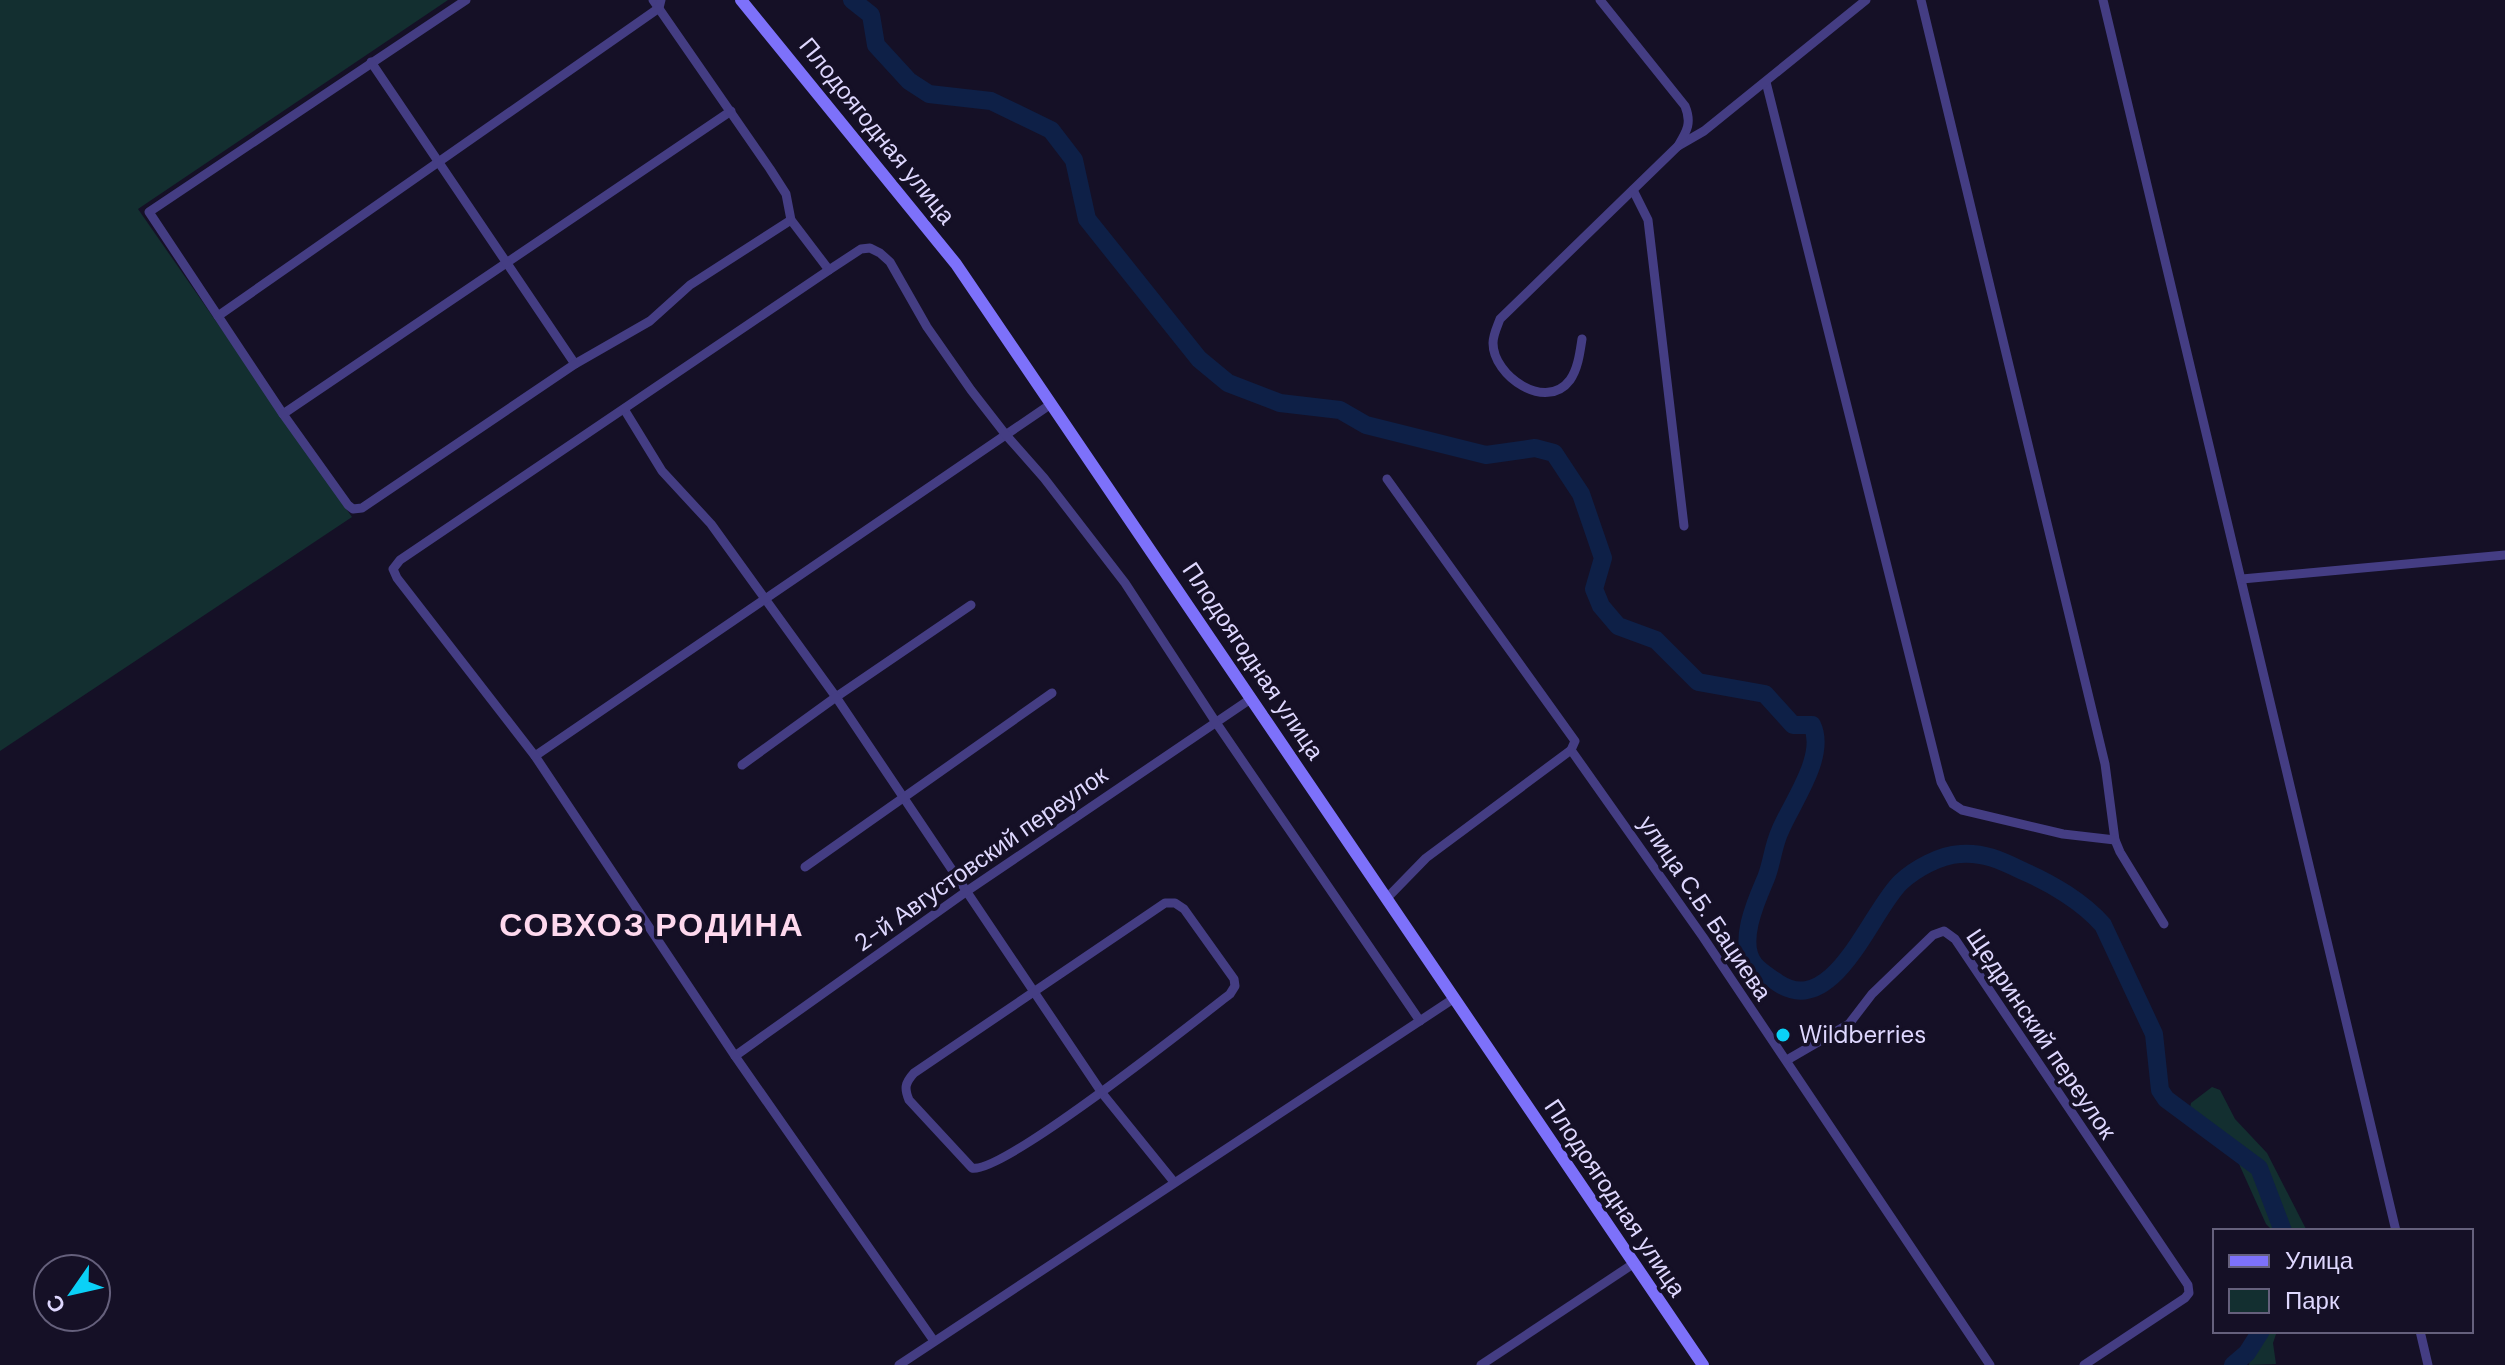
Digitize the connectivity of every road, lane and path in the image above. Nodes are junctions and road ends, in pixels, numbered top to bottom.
1 (466, 0) edge
2 (741, 0) edge
3 (1600, 0) edge
4 (1866, 0) edge
5 (1921, 0) edge
6 (2103, 0) edge
7 (658, 3) edge
8 (371, 62) junction
9 (1766, 82) junction
10 (731, 111) junction
11 (1678, 146) junction
12 (439, 162) junction
13 (1633, 190) junction
14 (791, 220) junction
15 (507, 263) junction
16 (829, 270) junction
17 (218, 316) junction
18 (1582, 339) dead end
19 (575, 364) junction
20 (1051, 404) junction
21 (624, 409) junction
22 (283, 414) junction
23 (1006, 435) junction
24 (1387, 479) dead end
25 (1684, 526) dead end
26 (2505, 555) edge
27 (2242, 579) junction
28 (764, 600) junction
29 (971, 605) dead end
30 (1052, 693) dead end
31 (836, 697) junction
32 (1252, 698) junction
33 (1215, 721) junction
34 (1571, 750) junction
35 (535, 756) junction
36 (742, 765) dead end
37 (902, 796) junction
38 (2115, 840) junction
39 (805, 867) dead end
40 (967, 891) junction
41 (1386, 899) junction
42 (2164, 924) dead end
43 (1034, 992) junction
44 (1453, 999) junction
45 (1420, 1021) junction
46 (735, 1056) junction
47 (1787, 1060) junction
48 (1102, 1093) junction
49 (1174, 1182) junction
50 (2396, 1229) edge
51 (1633, 1264) junction
52 (2420, 1333) edge
53 (934, 1341) junction
54 (899, 1365) edge
55 (1481, 1365) edge
56 (1703, 1365) edge
57 (1990, 1365) edge
58 (2084, 1365) edge
59 (2428, 1365) edge

1 - 8 street
2 - 20 street, Плодоягодная улица
3 - 11 street
4 - 9 street
5 - 38 street
6 - 27 street
7 - 10 street
7 - 12 street
8 - 12 street
8 - 17 street
9 - 11 street
9 - 38 street
10 - 14 street
10 - 15 street
11 - 13 street
12 - 15 street
12 - 17 street
13 - 18 street
13 - 25 street
14 - 16 street
14 - 19 street
15 - 19 street
15 - 22 street
16 - 21 street
16 - 23 street
17 - 22 street
19 - 22 street
20 - 23 street
20 - 32 street, Плодоягодная улица
21 - 28 street
21 - 35 street
23 - 28 street
23 - 33 street
24 - 34 street, улица С.Б. Бациева
26 - 27 street
27 - 50 street
28 - 31 street
28 - 35 street
29 - 31 street
30 - 37 street
31 - 36 street
31 - 37 street
32 - 33 street, 2-й Августовский переулок
32 - 41 street, Плодоягодная улица
33 - 40 street, 2-й Августовский переулок
33 - 45 street
34 - 41 street
34 - 47 street, улица С.Б. Бациева
35 - 46 street
37 - 39 street
37 - 40 street
38 - 42 street
40 - 43 street
40 - 46 street, 2-й Августовский переулок
41 - 44 street, Плодоягодная улица
43 - 48 street
43 - 48 street
43 - 48 street
44 - 45 street
44 - 51 street, Плодоягодная улица
45 - 49 street
46 - 53 street
47 - 57 street, улица С.Б. Бациева
47 - 58 street, Щедринский переулок
48 - 49 street
49 - 53 street
51 - 55 street
51 - 56 street, Плодоягодная улица
52 - 59 street
53 - 54 street

